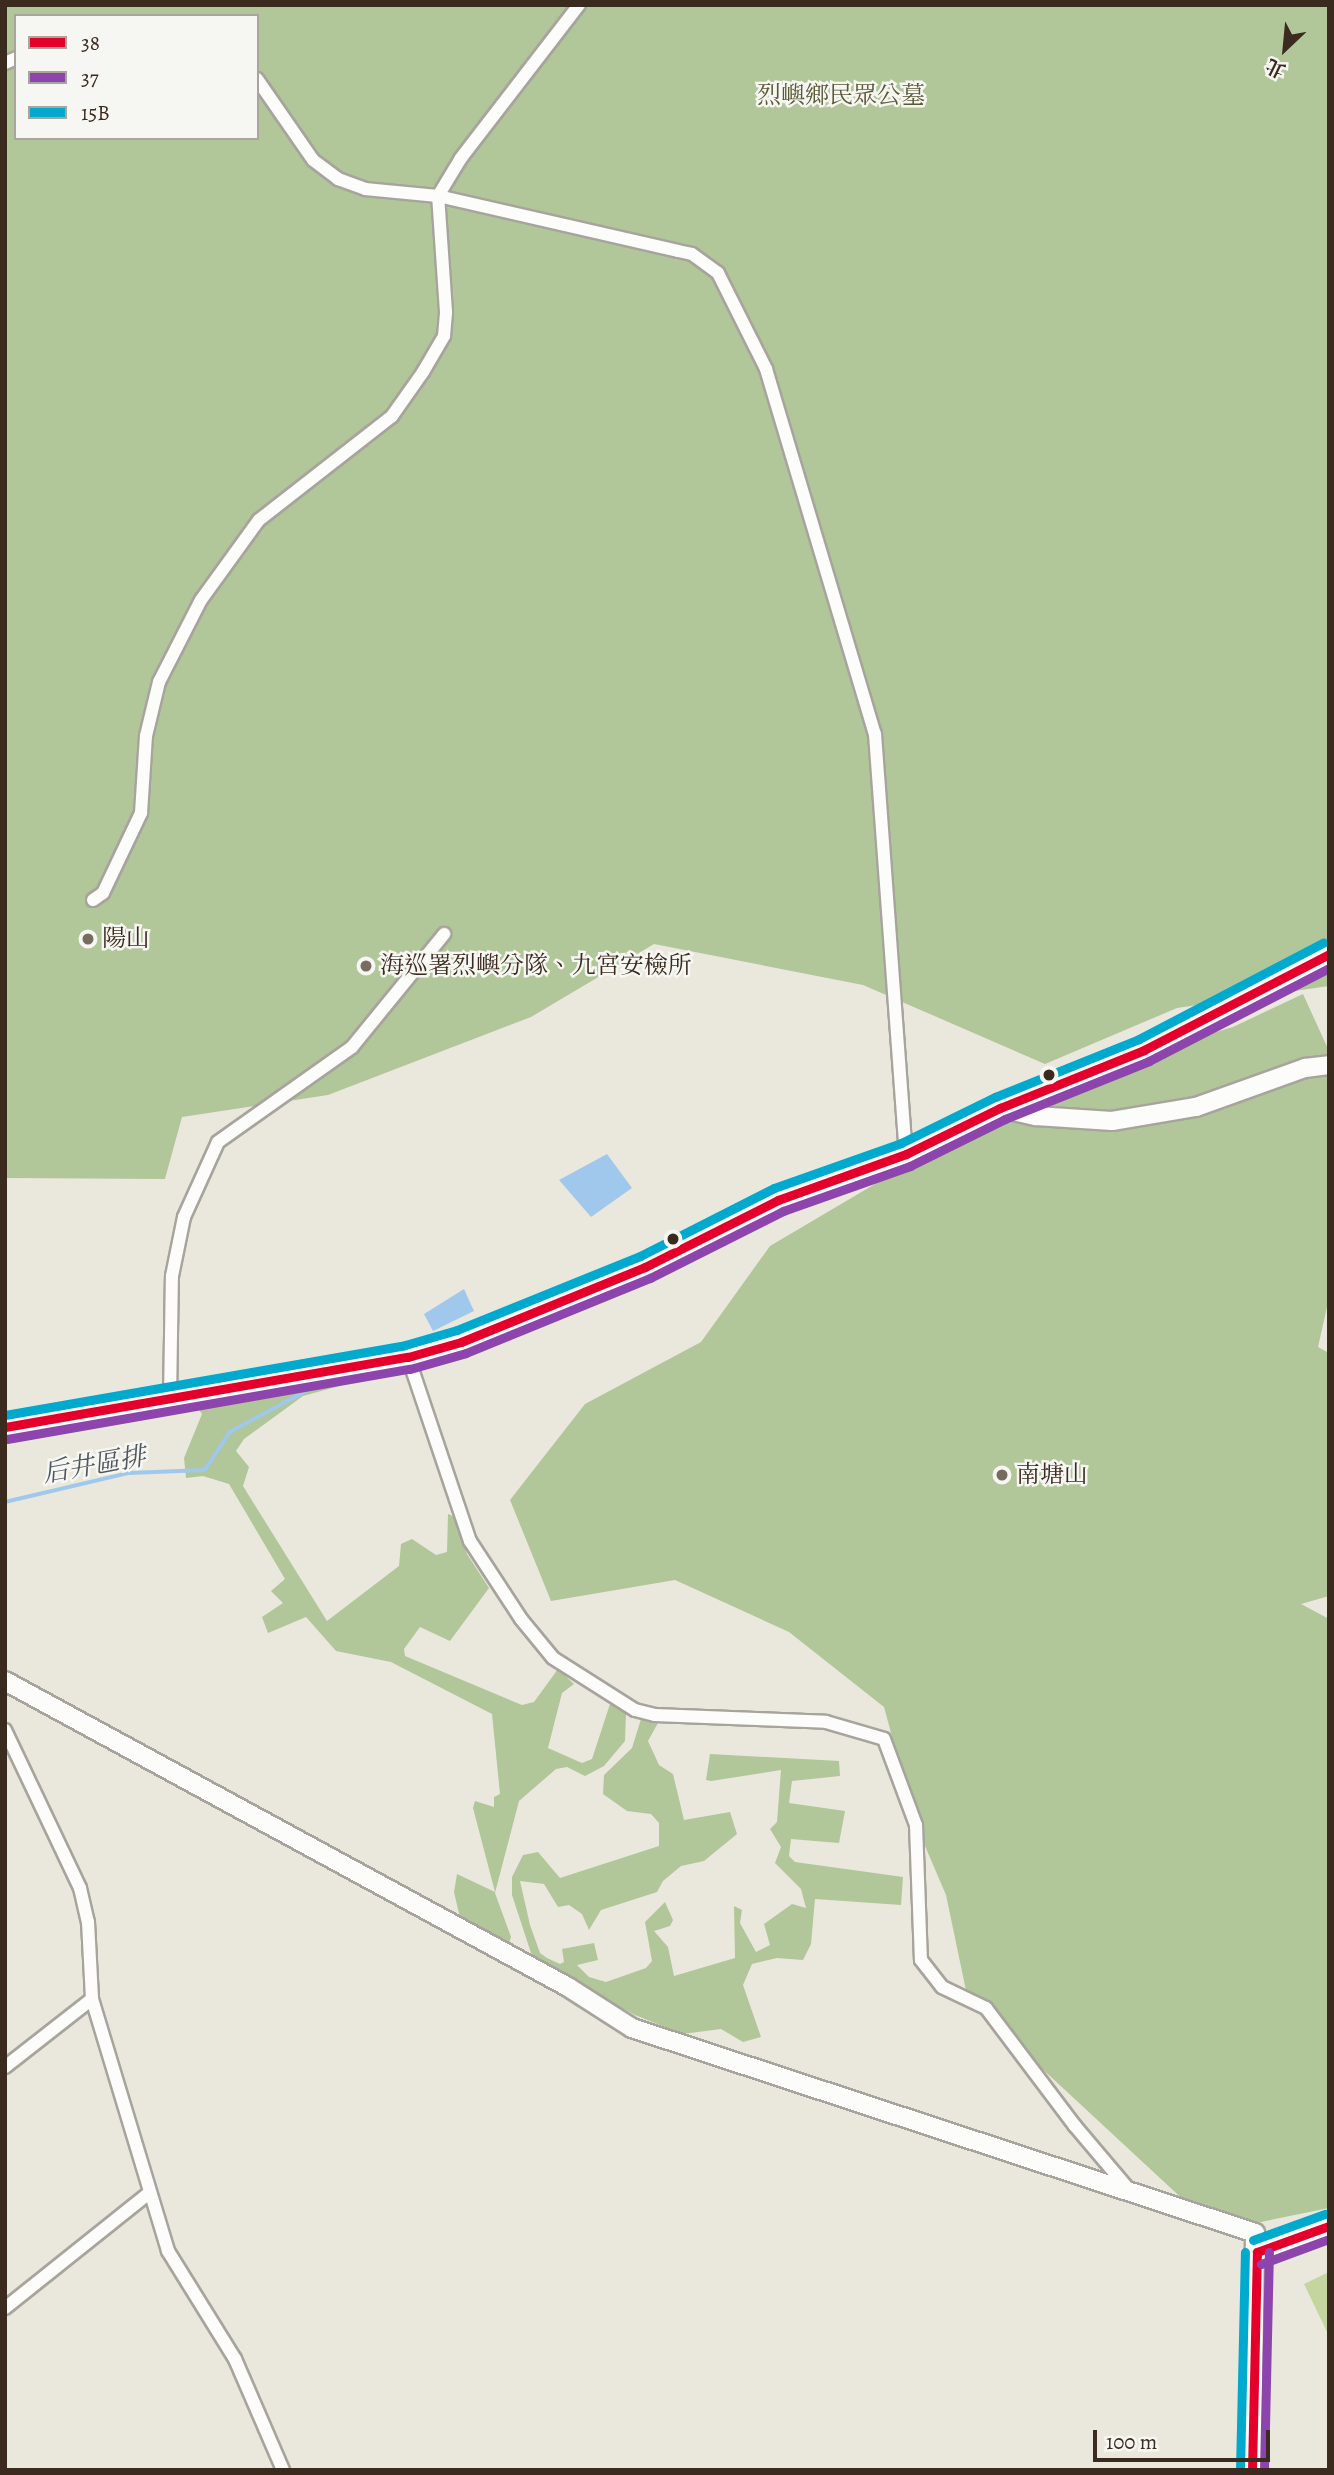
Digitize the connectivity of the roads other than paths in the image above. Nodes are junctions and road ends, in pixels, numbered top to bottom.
1 (579, 5) edge
2 (259, 82) edge
3 (438, 196) junction
4 (93, 900) dead end
5 (444, 934) dead end
6 (1329, 954) edge
7 (1329, 1065) edge
8 (1000, 1108) junction
9 (906, 1154) junction
10 (408, 1357) junction
11 (170, 1399) junction
12 (5, 1427) edge
13 (5, 1681) edge
14 (5, 1730) edge
15 (92, 1999) junction
16 (5, 2067) edge
17 (1129, 2190) junction
18 (149, 2193) junction
19 (1329, 2226) edge
20 (1257, 2252) junction
21 (5, 2308) edge
22 (282, 2470) edge
23 (1252, 2470) edge

1 - 3 street
2 - 3 street
3 - 4 street
3 - 9 street
5 - 11 street
6 - 8 street
7 - 8 street
8 - 9 street
9 - 10 street
10 - 11 street
10 - 17 street
11 - 12 street
13 - 17 street
14 - 15 street
15 - 16 street
15 - 18 street
17 - 20 street
18 - 21 street
18 - 22 street
19 - 20 street
20 - 23 street

